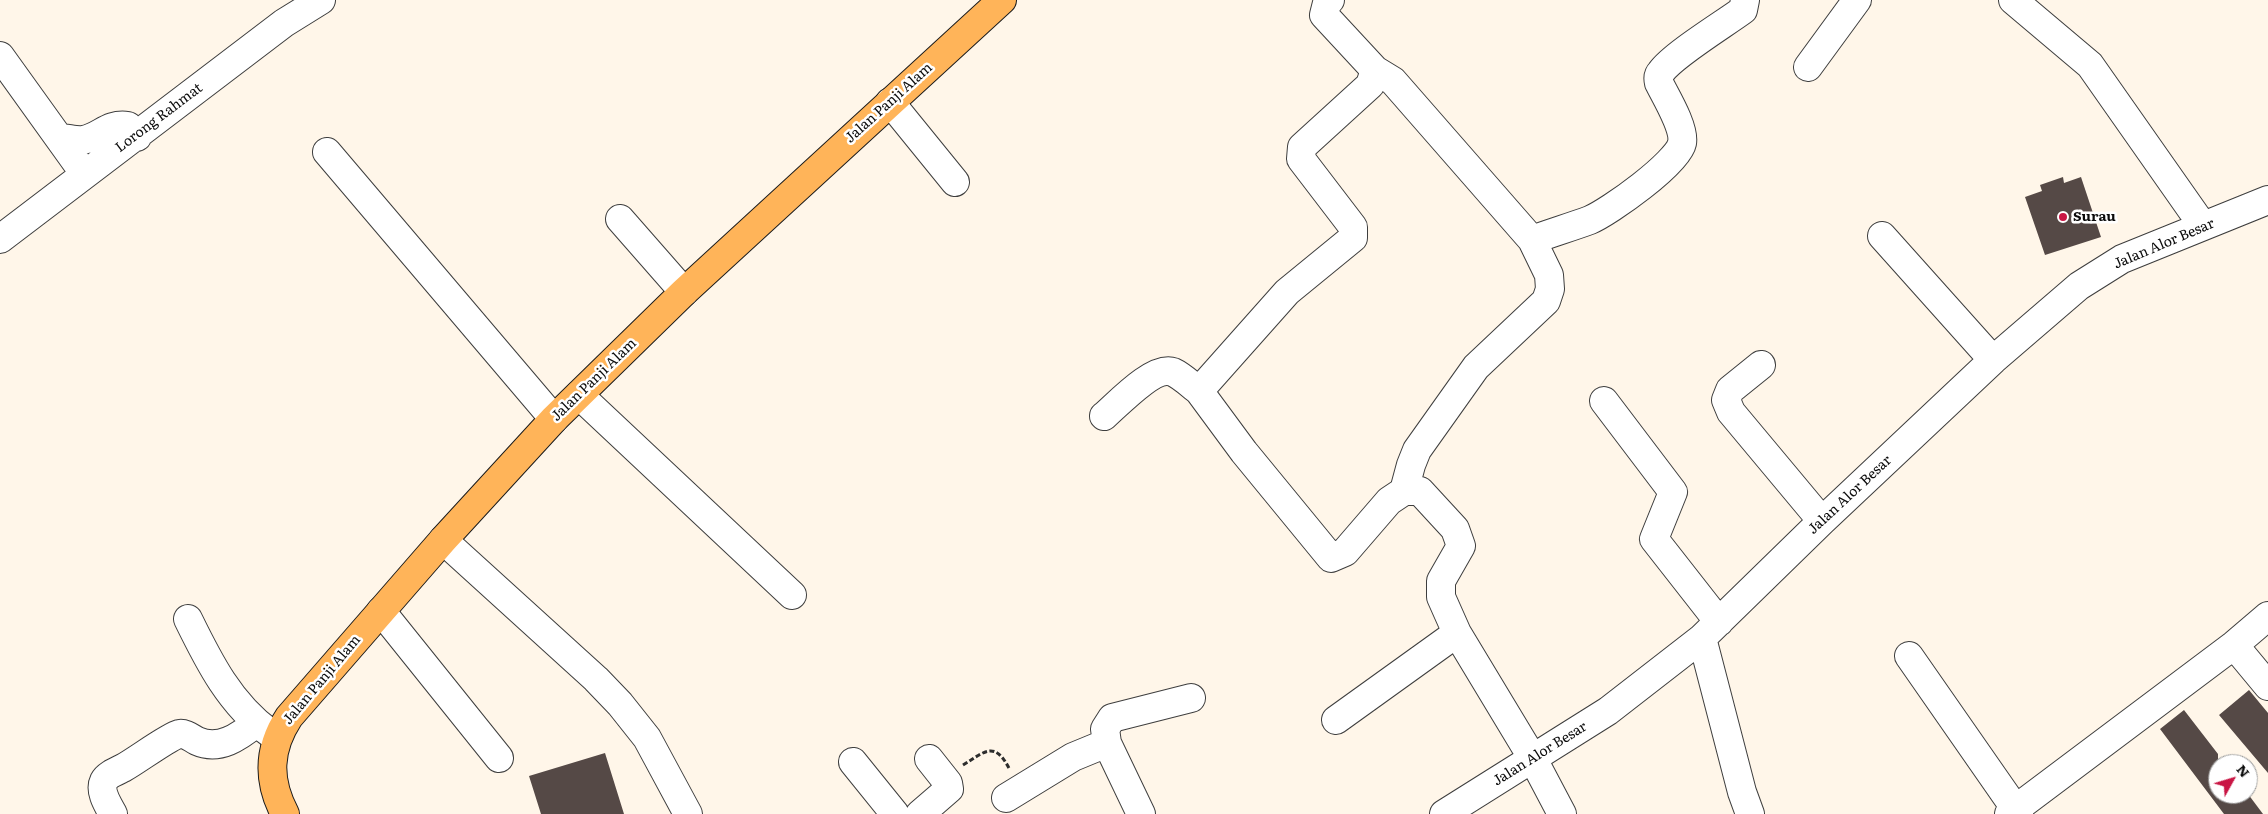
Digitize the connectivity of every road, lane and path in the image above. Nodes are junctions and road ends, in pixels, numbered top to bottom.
1 (321, 0) edge
2 (1002, 0) edge
3 (1330, 0) edge
4 (1745, 0) edge
5 (1857, 0) edge
6 (2013, 0) edge
7 (0, 56) edge
8 (1808, 66) dead end
9 (1375, 70) junction
10 (890, 102) junction
11 (137, 137) junction
12 (60, 138) junction
13 (327, 152) dead end
14 (84, 173) junction
15 (955, 182) dead end
16 (2268, 200) edge
17 (620, 219) dead end
18 (2203, 226) junction
19 (1882, 236) dead end
20 (0, 239) edge
21 (1532, 240) junction
22 (684, 292) junction
23 (1993, 360) junction
24 (1761, 365) dead end
25 (1198, 390) junction
26 (579, 394) junction
27 (1604, 401) dead end
28 (1104, 416) dead end
29 (554, 419) junction
30 (1404, 490) junction
31 (1822, 520) junction
32 (443, 540) junction
33 (792, 595) dead end
34 (381, 611) junction
35 (2268, 616) edge
36 (188, 619) dead end
37 (1711, 630) junction
38 (1458, 633) junction
39 (2234, 645) junction
40 (1909, 656) dead end
41 (2268, 686) edge
42 (1191, 698) dead end
43 (1336, 720) dead end
44 (267, 731) junction
45 (1107, 743) junction
46 (499, 758) dead end
47 (1532, 760) junction
48 (853, 762) dead end
49 (936, 768) joint
50 (1013, 794) joint
51 (1136, 811) edge
52 (2014, 812) edge
53 (113, 814) edge
54 (285, 814) edge
55 (688, 814) edge
56 (895, 814) edge
57 (920, 814) edge
58 (1444, 814) edge
59 (1562, 814) edge
60 (1750, 814) edge

1 - 11 street, Lorong Rahmat
2 - 10 main road, Jalan Panji Alam
3 - 9 street
4 - 21 street
5 - 8 street
6 - 18 street
7 - 12 street
9 - 21 street
9 - 25 street
10 - 15 street
10 - 22 main road, Jalan Panji Alam
11 - 12 street
11 - 14 street, Lorong Rahmat
12 - 14 street
13 - 29 street
14 - 20 street, Lorong Rahmat
16 - 18 street, Jalan Alor Besar
17 - 22 street
18 - 23 street, Jalan Alor Besar
19 - 23 street
21 - 30 street
22 - 26 main road, Jalan Panji Alam
23 - 31 street, Jalan Alor Besar
24 - 31 street
25 - 28 street
25 - 30 street
26 - 29 main road, Jalan Panji Alam
26 - 33 street
27 - 37 street
29 - 32 main road, Jalan Panji Alam
30 - 38 street
31 - 37 street, Jalan Alor Besar
32 - 34 main road, Jalan Panji Alam
32 - 55 street
34 - 44 main road, Jalan Panji Alam
34 - 46 street
35 - 39 street
36 - 44 street
37 - 47 street, Jalan Alor Besar
37 - 60 street
38 - 43 street
38 - 47 street
39 - 41 street
39 - 52 street
40 - 52 street
42 - 45 street
44 - 53 street
44 - 54 main road, Jalan Panji Alam
45 - 50 street
45 - 51 street
47 - 58 street, Jalan Alor Besar
47 - 59 street
48 - 56 street
49 - 50 path
49 - 57 street

